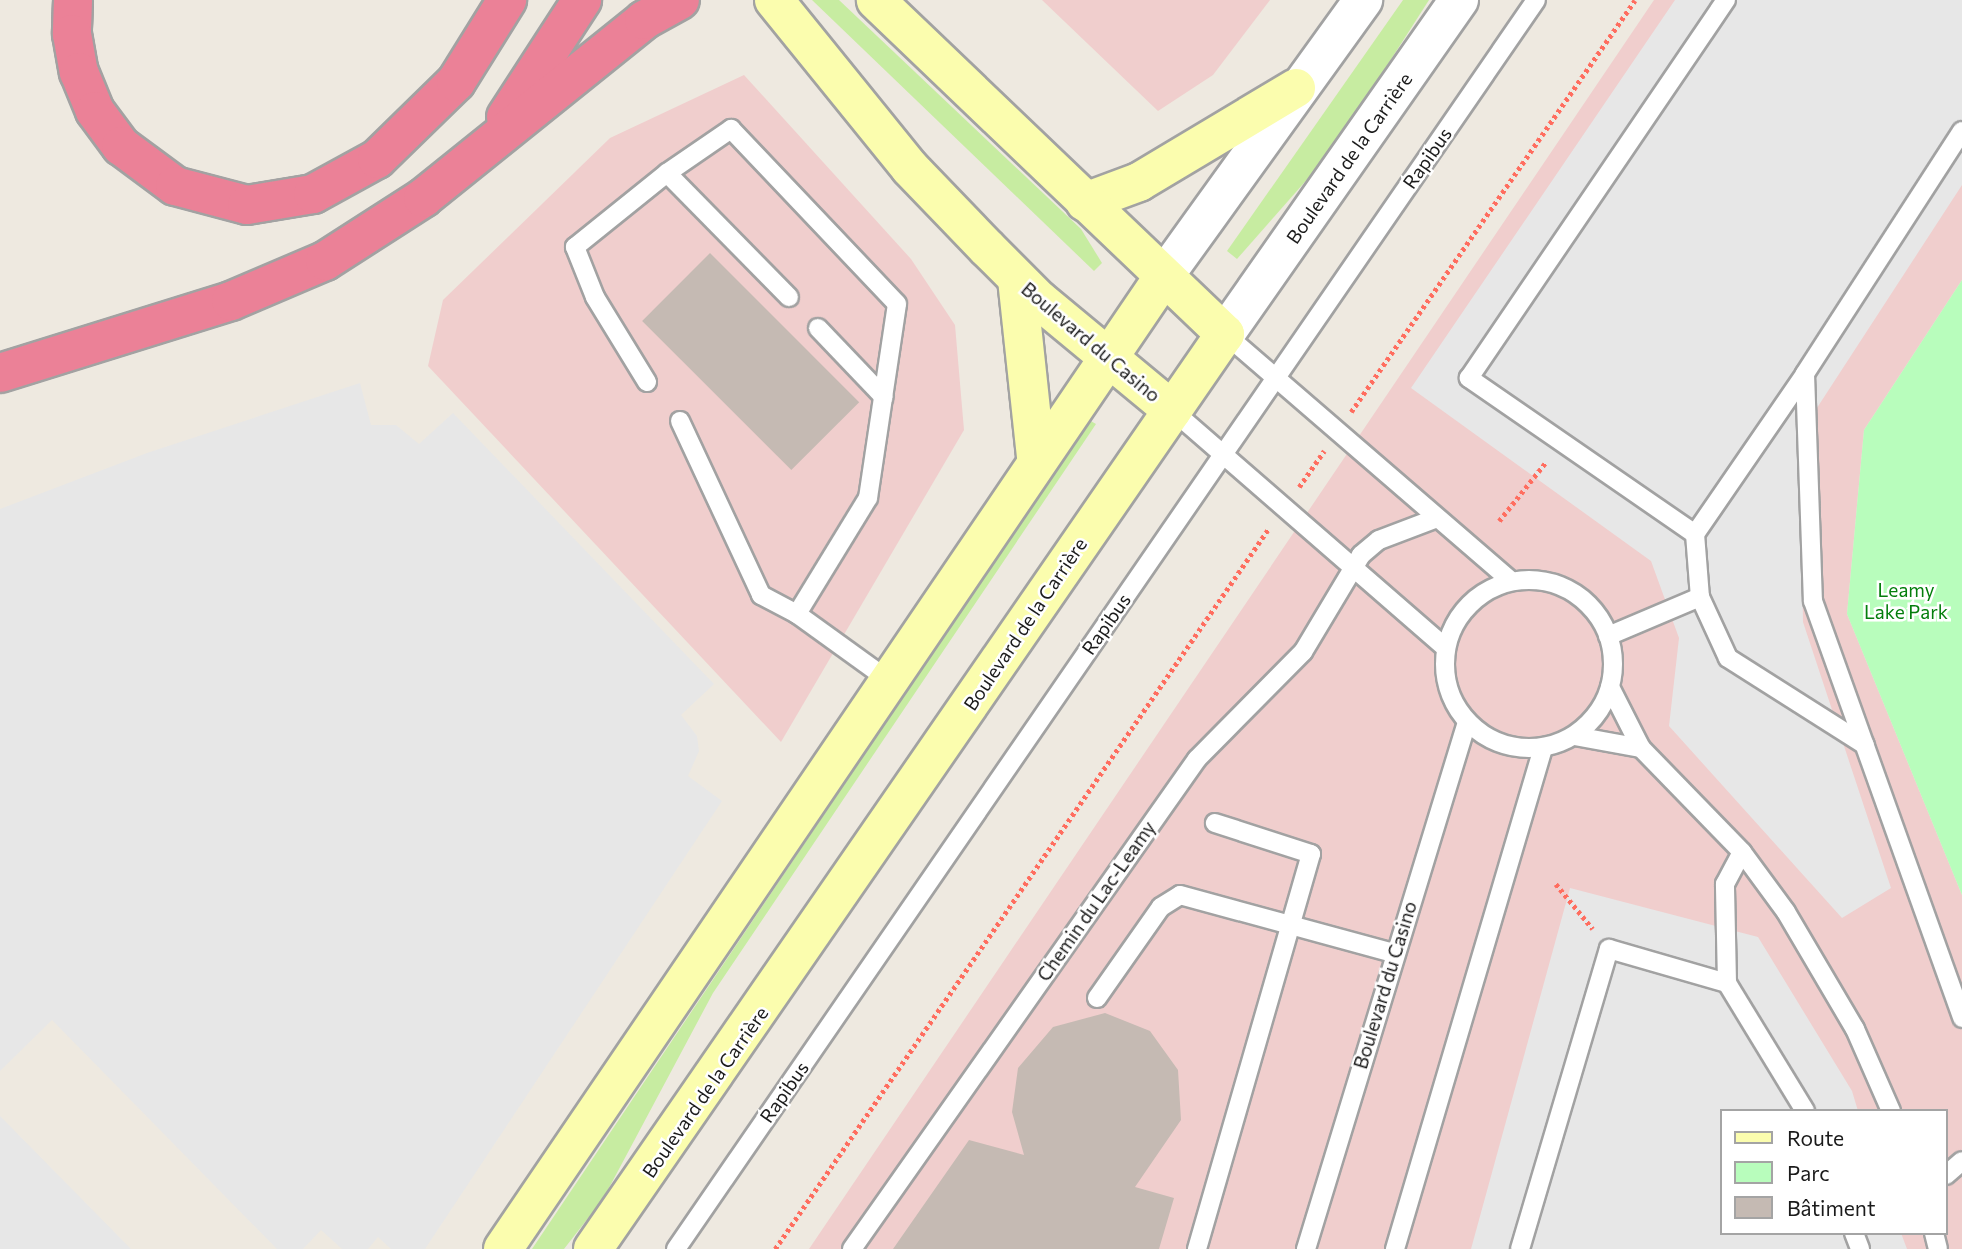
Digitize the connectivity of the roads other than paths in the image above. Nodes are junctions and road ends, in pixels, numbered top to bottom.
1 (73, 0) edge
2 (507, 0) edge
3 (582, 0) edge
4 (680, 0) edge
5 (774, 0) edge
6 (876, 0) edge
7 (1363, 0) edge
8 (1459, 0) edge
9 (1536, 0) edge
10 (1726, 0) edge
11 (1296, 88) junction
12 (1962, 131) edge
13 (486, 145) junction
14 (667, 173) junction
15 (1085, 202) junction
16 (1017, 279) junction
17 (1162, 279) junction
18 (789, 297) dead end
19 (818, 328) dead end
20 (1225, 334) junction
21 (1107, 357) junction
22 (0, 373) edge
23 (1805, 374) junction
24 (1275, 378) junction
25 (647, 382) dead end
26 (884, 397) junction
27 (1172, 410) junction
28 (680, 421) dead end
29 (1224, 453) junction
30 (1036, 458) junction
31 (1437, 518) junction
32 (1696, 534) junction
33 (1353, 566) junction
34 (1511, 581) junction
35 (1700, 597) junction
36 (797, 614) junction
37 (1608, 636) junction
38 (1446, 648) junction
39 (887, 679) junction
40 (1610, 687) junction
41 (1467, 722) junction
42 (1575, 736) junction
43 (1865, 745) junction
44 (1543, 748) junction
45 (1641, 748) junction
46 (1214, 823) dead end
47 (1742, 852) junction
48 (1288, 925) junction
49 (1394, 953) junction
50 (1727, 983) junction
51 (1097, 998) dead end
52 (1962, 1018) edge
53 (1804, 1109) edge
54 (1890, 1109) edge
55 (1962, 1161) edge
56 (1948, 1173) edge
57 (503, 1249) edge
58 (593, 1249) edge
59 (676, 1249) edge
60 (852, 1249) edge
61 (1197, 1249) edge
62 (1306, 1249) edge
63 (1395, 1249) edge
64 (1520, 1249) edge

1 - 2 highway
3 - 13 highway
4 - 13 highway
5 - 16 main road, Boulevard du Casino
6 - 15 main road
7 - 11 street
8 - 20 street, Boulevard de la Carrière
9 - 24 lane, Rapibus
10 - 32 lane
11 - 15 main road
11 - 17 street
12 - 23 lane
13 - 22 highway
14 - 18 lane
14 - 25 lane
14 - 26 lane
15 - 17 main road
16 - 21 main road, Boulevard du Casino
16 - 30 main road
17 - 20 main road
17 - 21 main road
19 - 26 lane
20 - 24 lane
20 - 27 main road, Boulevard de la Carrière
21 - 27 main road, Boulevard du Casino
21 - 30 main road
23 - 32 lane
23 - 43 lane
24 - 29 lane, Rapibus
24 - 31 lane
26 - 36 lane
27 - 29 lane, Boulevard du Casino
27 - 58 main road, Boulevard de la Carrière
28 - 36 lane
29 - 33 lane, Boulevard du Casino
29 - 59 lane, Rapibus
30 - 39 main road
31 - 33 lane, Chemin du Lac-Leamy
31 - 34 lane
32 - 35 lane
33 - 38 lane, Boulevard du Casino
33 - 60 lane, Chemin du Lac-Leamy
34 - 37 lane
34 - 38 lane
35 - 37 lane
35 - 43 lane
36 - 39 lane
37 - 40 lane
38 - 41 lane
39 - 57 main road
40 - 42 lane
40 - 45 lane
41 - 44 lane
41 - 49 lane, Boulevard du Casino
42 - 44 lane
42 - 45 lane
43 - 52 lane
44 - 63 lane
45 - 47 lane
46 - 48 lane
47 - 50 lane
47 - 54 lane
48 - 49 lane
48 - 51 lane
48 - 61 lane
49 - 62 lane, Boulevard du Casino
50 - 53 lane
50 - 64 lane
55 - 56 lane

